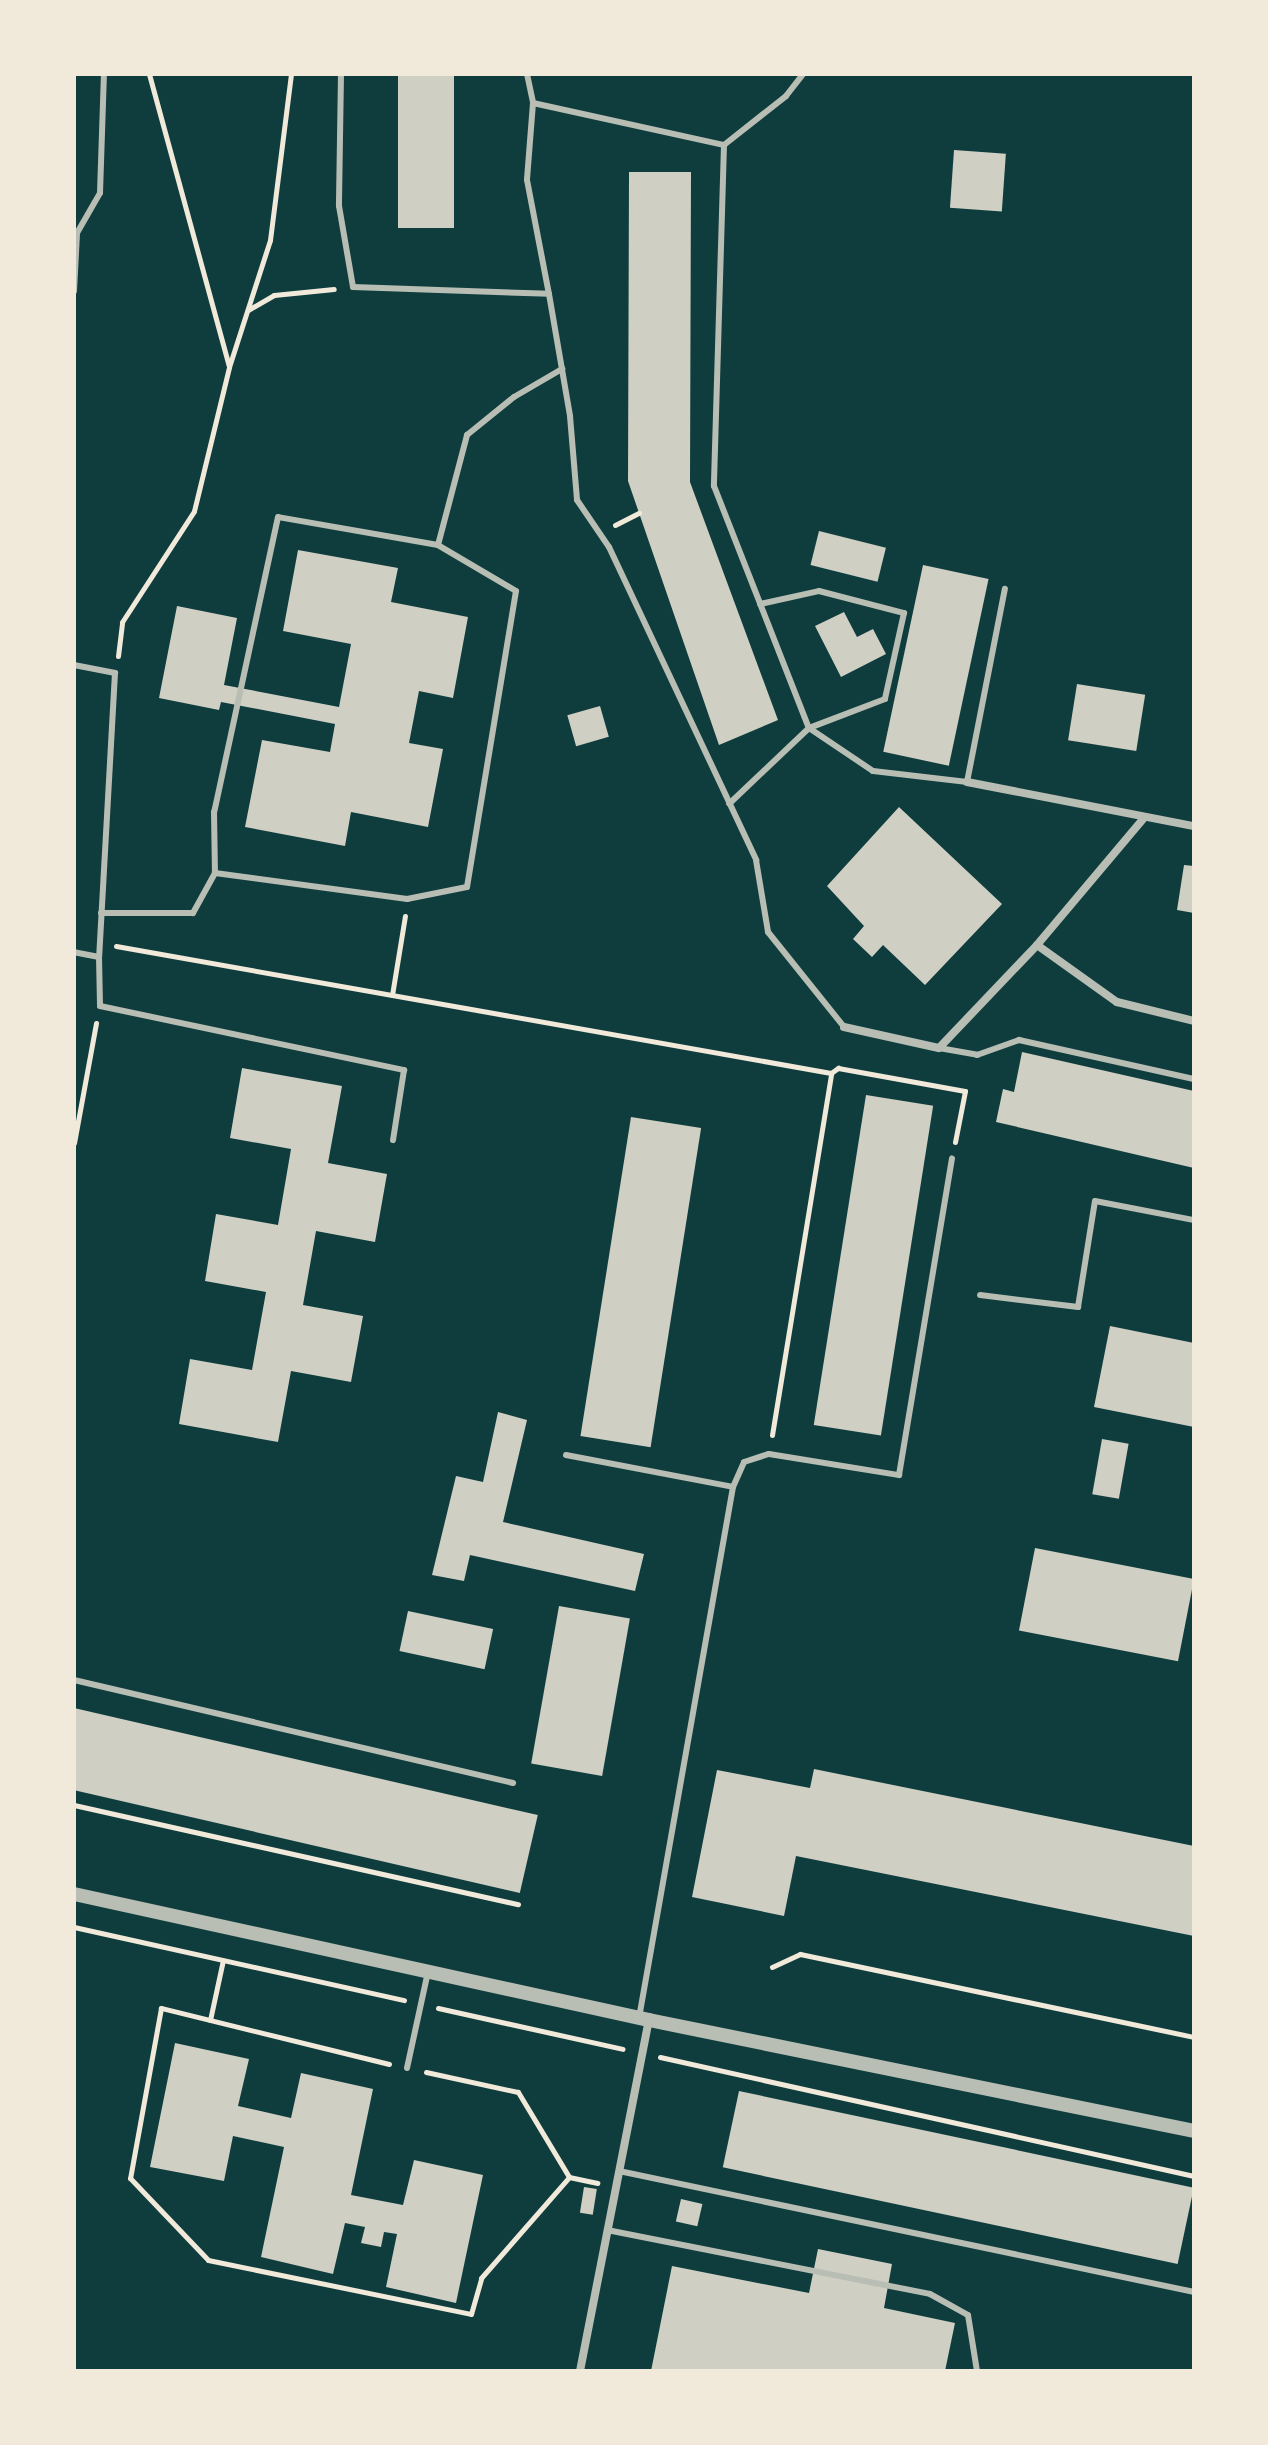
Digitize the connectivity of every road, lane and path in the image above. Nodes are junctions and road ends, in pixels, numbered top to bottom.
1 (104, 74) edge
2 (149, 74) edge
3 (291, 74) edge
4 (341, 74) edge
5 (527, 74) edge
6 (803, 74) edge
7 (533, 103) junction
8 (724, 145) junction
9 (353, 287) junction
10 (74, 291) edge
11 (549, 294) junction
12 (247, 311) junction
13 (229, 367) junction
14 (562, 369) junction
15 (438, 545) junction
16 (1005, 589) dead end
17 (760, 604) junction
18 (74, 665) edge
19 (115, 673) junction
20 (809, 728) junction
21 (967, 782) junction
22 (729, 804) junction
23 (1144, 818) junction
24 (1194, 826) edge
25 (215, 873) junction
26 (407, 899) junction
27 (101, 913) junction
28 (1037, 945) junction
29 (125, 947) dead end
30 (74, 952) edge
31 (99, 957) junction
32 (392, 995) junction
33 (1194, 1021) edge
34 (844, 1027) joint
35 (92, 1041) dead end
36 (939, 1048) junction
37 (831, 1073) junction
38 (1194, 1079) edge
39 (393, 1140) dead end
40 (74, 1143) edge
41 (952, 1158) joint
42 (1194, 1220) edge
43 (980, 1295) dead end
44 (769, 1454) junction
45 (566, 1455) dead end
46 (733, 1487) junction
47 (74, 1680) edge
48 (513, 1783) dead end
49 (74, 1805) edge
50 (74, 1894) edge
51 (518, 1904) dead end
52 (223, 1960) dead end
53 (772, 1967) dead end
54 (428, 1972) junction
55 (644, 2019) junction
56 (210, 2020) junction
57 (1194, 2037) edge
58 (407, 2068) junction
59 (1194, 2131) edge
60 (619, 2171) junction
61 (569, 2177) junction
62 (602, 2184) dead end
63 (607, 2230) junction
64 (1194, 2292) edge
65 (580, 2371) edge
66 (977, 2371) edge

1 - 10 lane
2 - 13 path
3 - 12 path
4 - 9 lane
5 - 7 lane
6 - 8 lane
7 - 8 lane
7 - 11 lane
8 - 17 lane
9 - 11 lane
9 - 12 path
11 - 14 lane
12 - 13 path
13 - 19 path
14 - 15 lane
14 - 22 lane
15 - 25 lane
15 - 26 lane
16 - 21 lane
17 - 20 lane
17 - 20 lane
18 - 19 lane
19 - 27 lane
20 - 21 lane
20 - 22 lane
21 - 23 street
22 - 34 lane
23 - 24 street
23 - 28 street
25 - 26 lane
25 - 27 lane
26 - 32 path
27 - 31 lane
28 - 33 street
28 - 36 street
29 - 32 path
30 - 31 lane
31 - 39 lane
32 - 37 path
34 - 36 street
35 - 40 path
36 - 38 lane
37 - 41 path
37 - 44 path
41 - 44 lane
42 - 43 lane
44 - 46 lane
45 - 46 lane
46 - 55 lane
47 - 48 lane
49 - 51 path
50 - 54 street
52 - 56 path
53 - 57 path
54 - 55 street
54 - 58 lane
55 - 59 street
55 - 60 street
56 - 58 path
56 - 61 path
58 - 61 path
60 - 63 street
60 - 64 lane
61 - 62 path
63 - 65 street
63 - 66 lane

